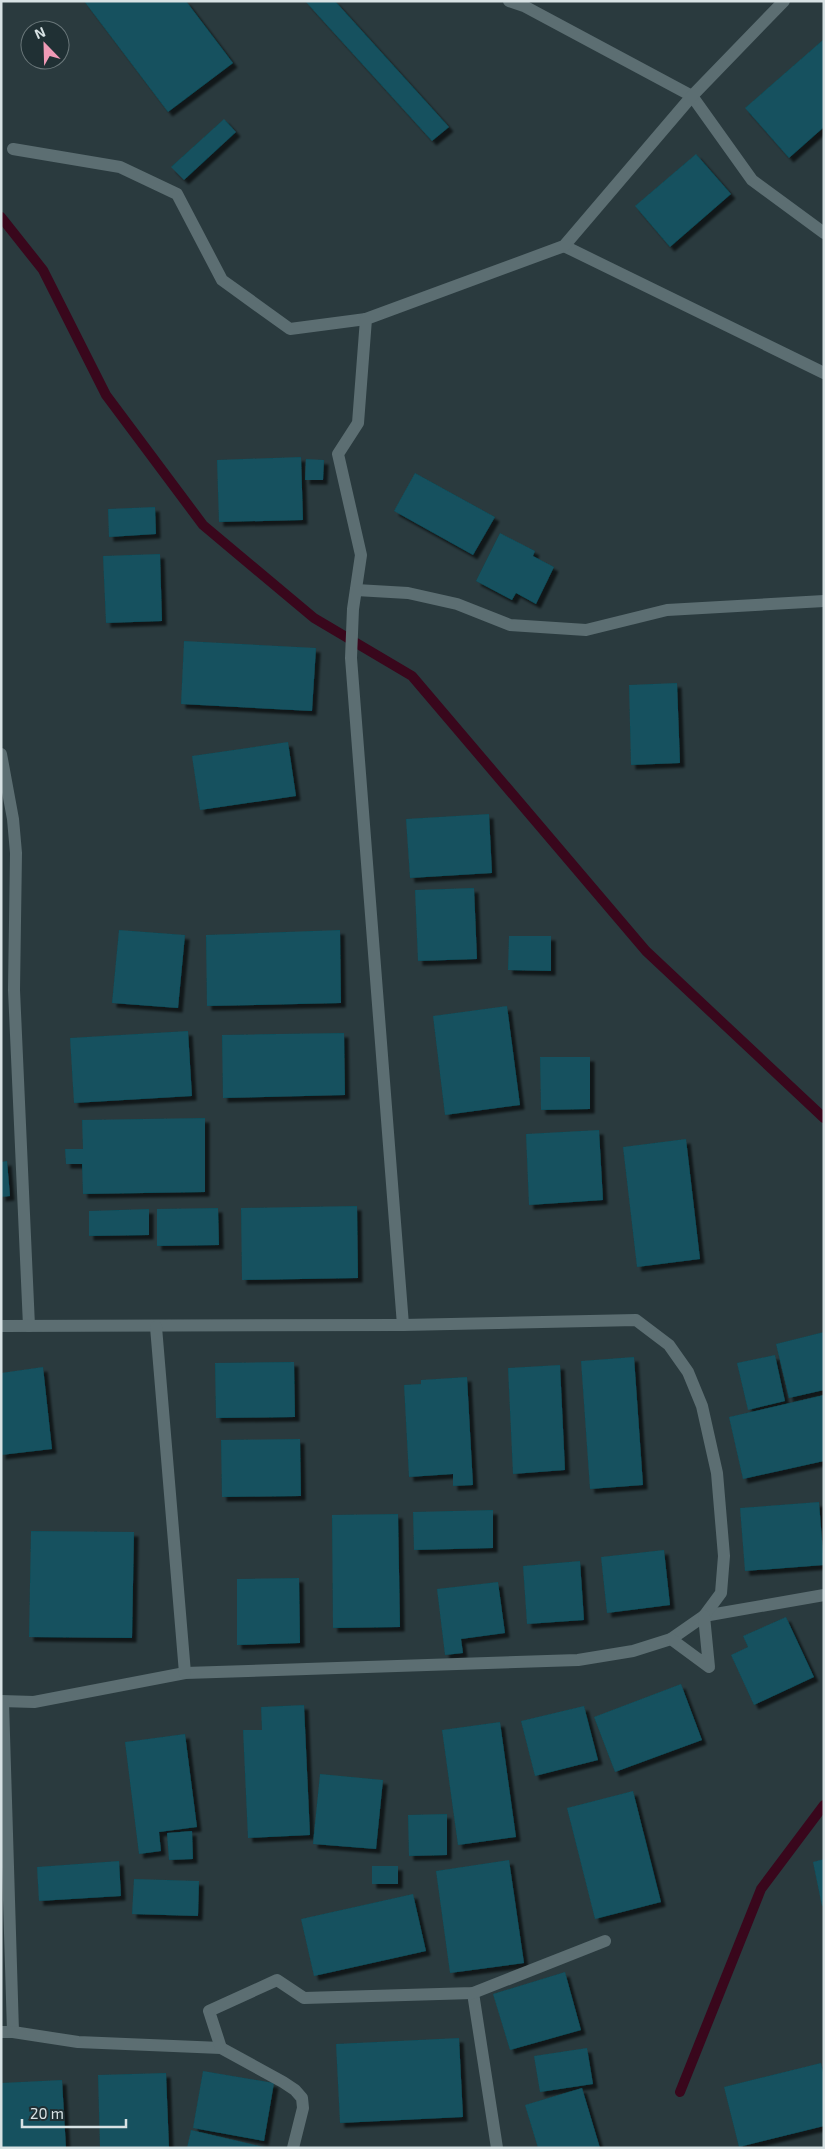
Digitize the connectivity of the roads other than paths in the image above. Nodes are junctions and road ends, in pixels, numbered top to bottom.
1 (510, 1) edge
2 (784, 1) edge
3 (692, 96) junction
4 (13, 149) dead end
5 (824, 233) edge
6 (564, 246) junction
7 (366, 319) junction
8 (824, 373) edge
9 (356, 590) junction
10 (824, 601) edge
11 (1, 754) edge
12 (403, 1325) junction
13 (1, 1326) edge
14 (29, 1326) junction
15 (156, 1326) junction
16 (824, 1595) edge
17 (704, 1616) junction
18 (671, 1638) junction
19 (184, 1672) junction
20 (2, 1701) edge
21 (605, 1941) dead end
22 (474, 1993) junction
23 (7, 2032) edge
24 (221, 2048) junction
25 (293, 2148) edge
26 (497, 2148) edge

1 - 3 street
2 - 3 street
3 - 5 street
3 - 6 street
4 - 7 street
6 - 7 street
6 - 8 street
7 - 9 street
9 - 10 street
9 - 12 street
11 - 14 street
12 - 15 street
12 - 17 street
13 - 14 street
14 - 15 street
15 - 19 street
16 - 17 street
17 - 18 street
17 - 18 street
18 - 19 street
19 - 20 street
20 - 23 street
21 - 22 street
22 - 24 street
22 - 26 street
23 - 24 street
24 - 25 street

